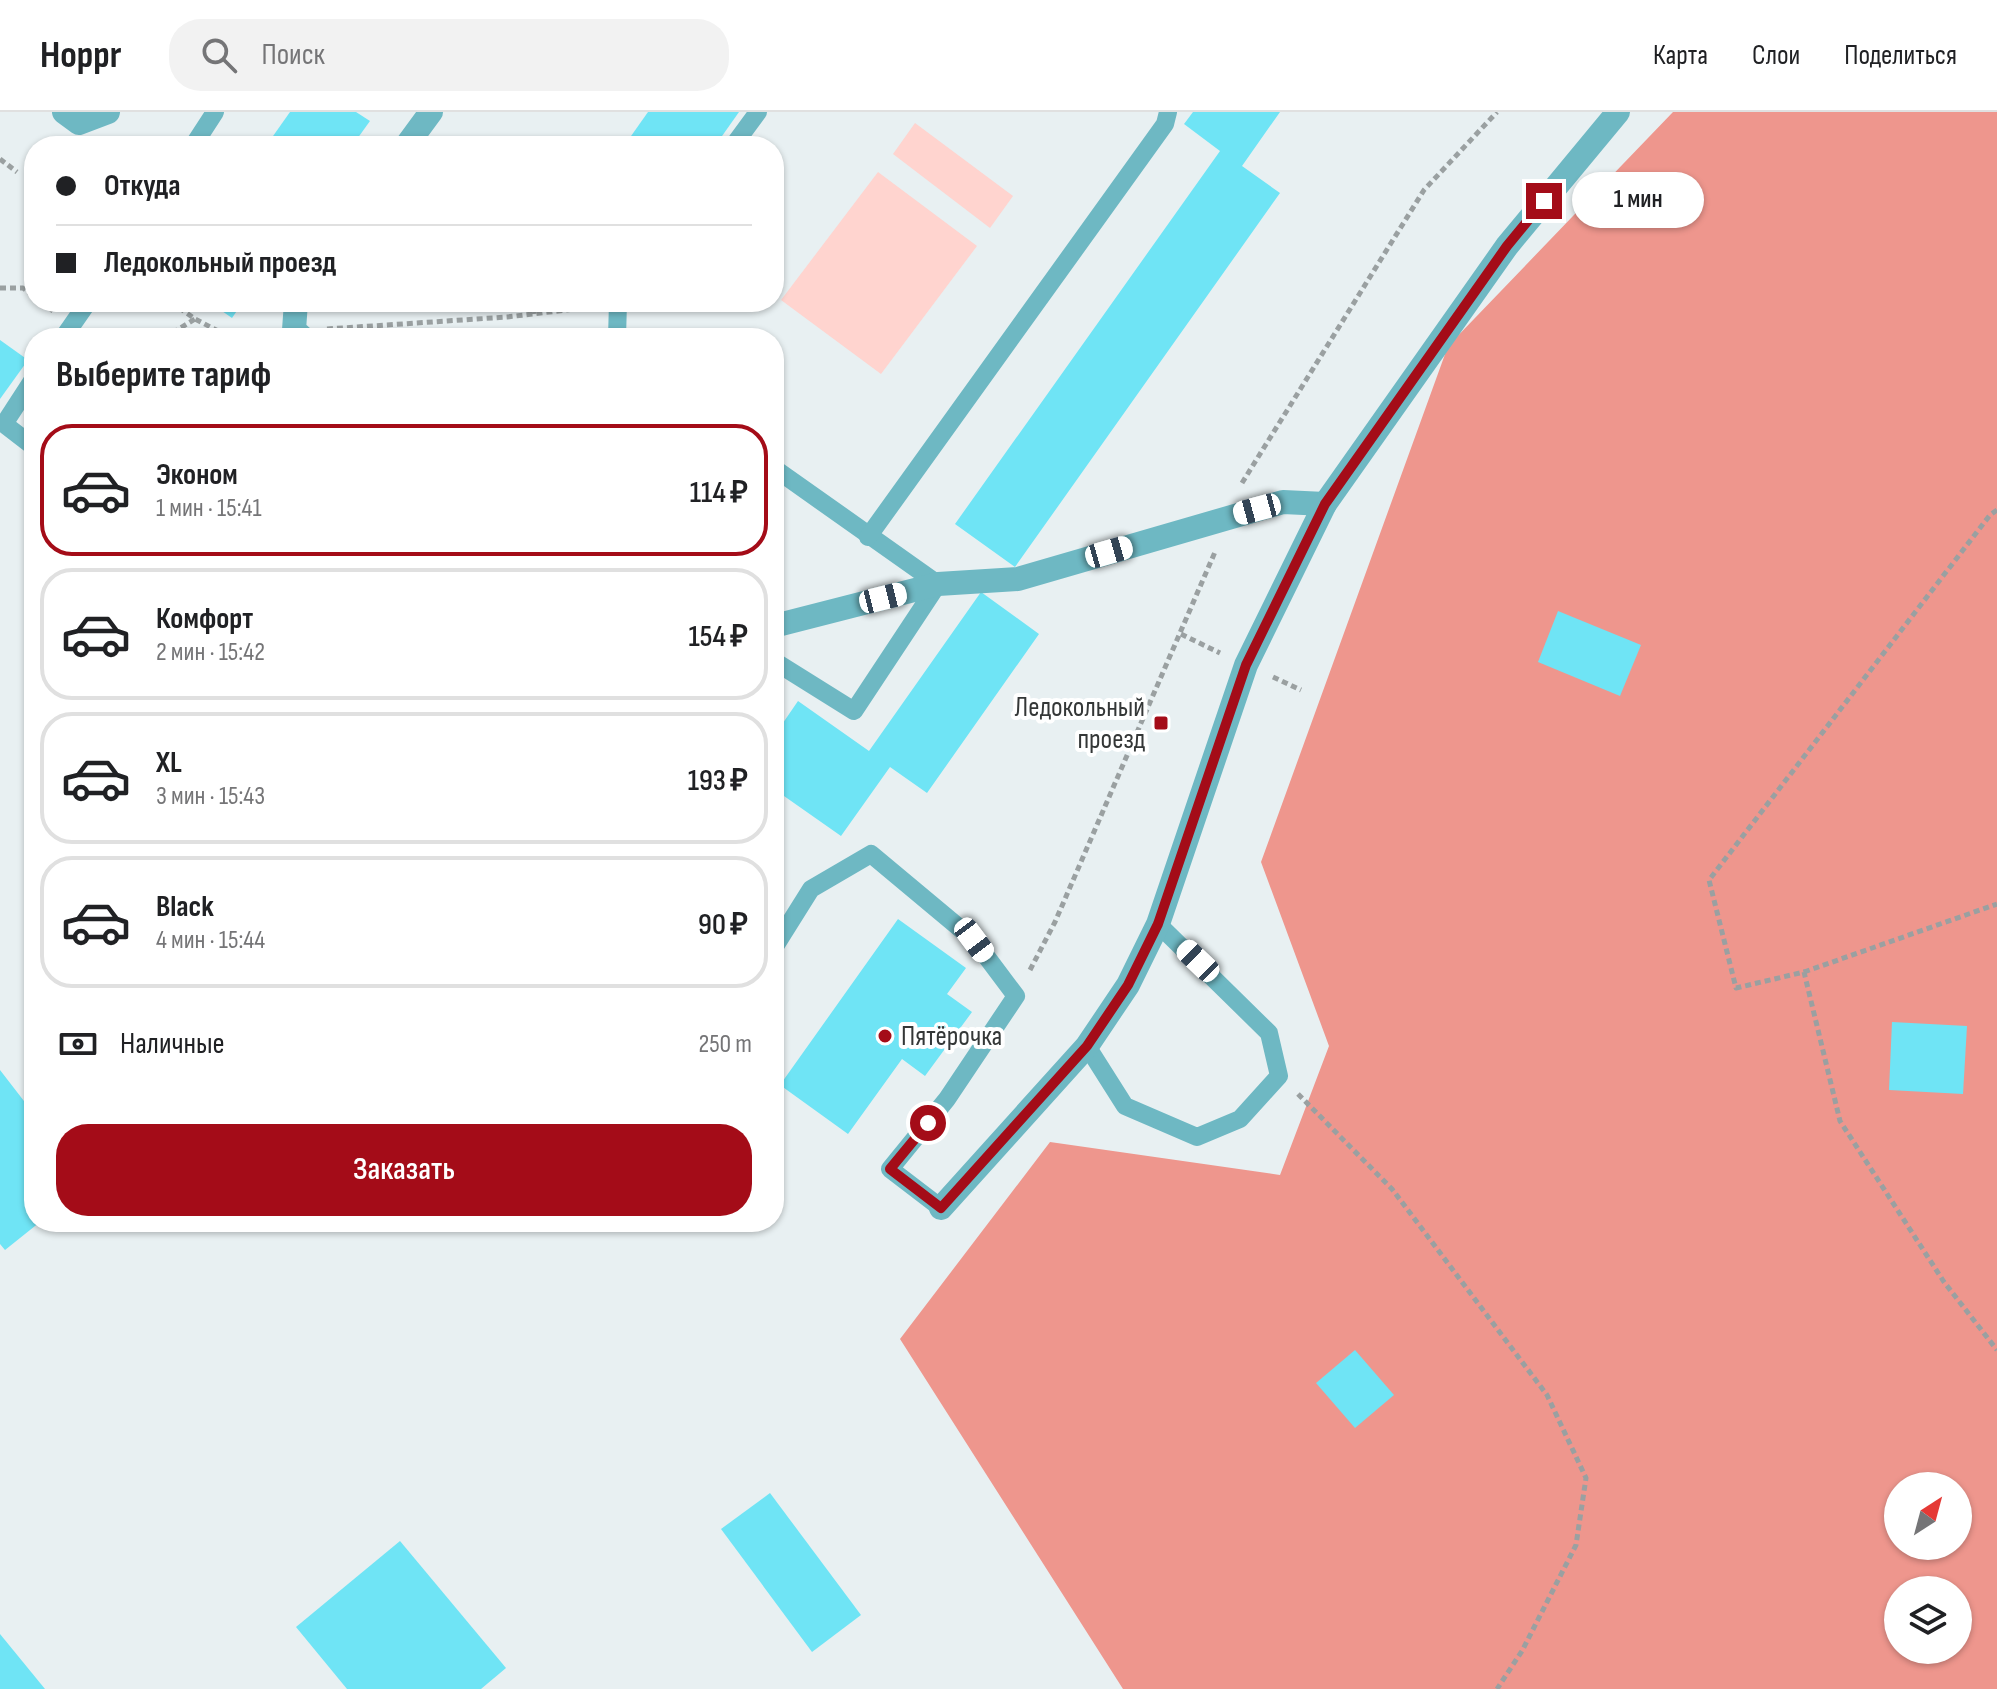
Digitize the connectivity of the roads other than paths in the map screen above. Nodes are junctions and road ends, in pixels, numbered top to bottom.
1 (64, 112) edge
2 (108, 112) edge
3 (215, 112) edge
4 (431, 112) edge
5 (758, 112) edge
6 (1168, 112) edge
7 (1618, 112) edge
8 (199, 136) edge
9 (413, 136) edge
10 (740, 136) edge
11 (24, 393) edge
12 (24, 439) edge
13 (784, 475) edge
14 (1325, 504) junction
15 (868, 537) junction
16 (938, 584) junction
17 (784, 623) edge
18 (784, 667) edge
19 (1158, 924) junction
20 (784, 932) edge
21 (1087, 1046) junction
22 (941, 1208) joint

1 - 2 street
3 - 8 lane
4 - 9 street
5 - 10 lane
6 - 15 lane
7 - 14 street
11 - 12 lane
13 - 15 lane
14 - 16 street
14 - 19 street
15 - 16 lane
16 - 17 street
16 - 18 lane
19 - 21 street
19 - 21 lane
20 - 22 lane
21 - 22 street

